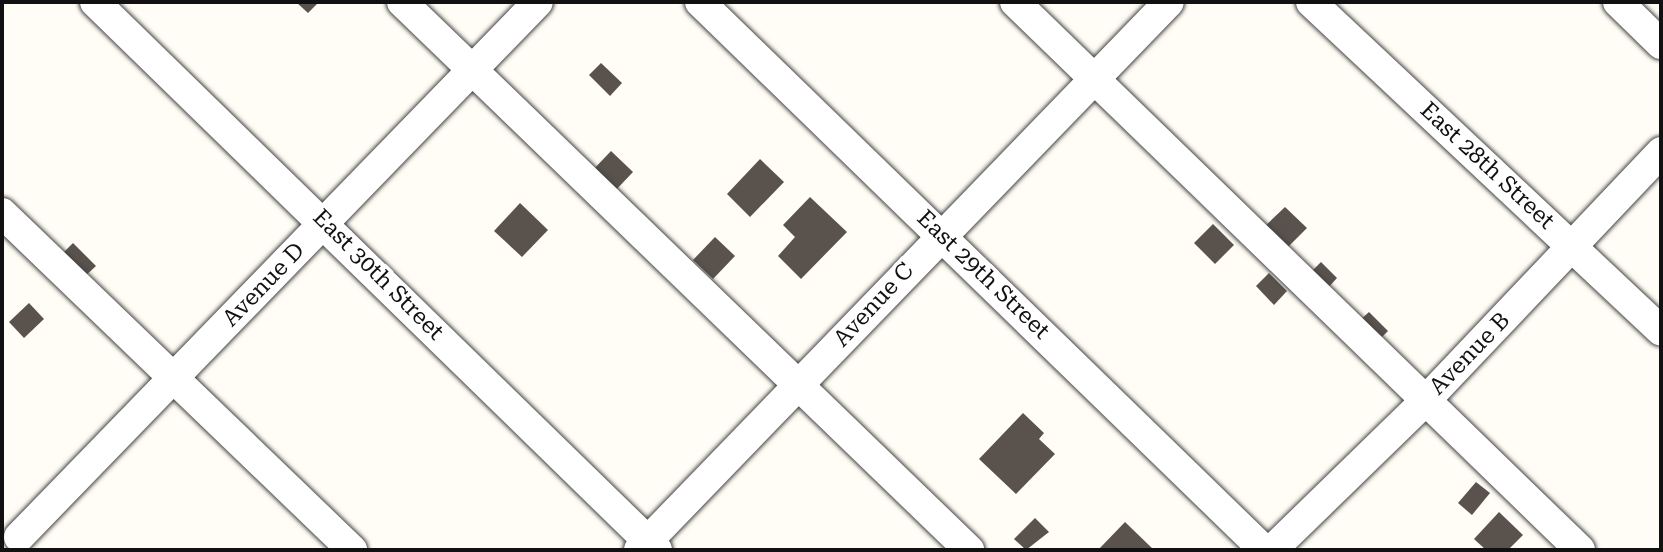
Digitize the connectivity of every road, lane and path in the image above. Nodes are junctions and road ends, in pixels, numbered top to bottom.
1 (95, 2) edge
2 (402, 2) edge
3 (538, 2) edge
4 (701, 2) edge
5 (1015, 2) edge
6 (1169, 2) edge
7 (1311, 2) edge
8 (1618, 2) edge
9 (1661, 44) edge
10 (473, 70) junction
11 (1096, 80) junction
12 (1661, 152) edge
13 (2, 213) edge
14 (325, 222) junction
15 (941, 234) junction
16 (1574, 247) junction
17 (1661, 331) edge
18 (174, 377) junction
19 (799, 385) junction
20 (1426, 400) junction
21 (18, 536) edge
22 (648, 547) edge
23 (352, 550) edge
24 (969, 550) edge
25 (1264, 550) edge
26 (1272, 550) edge
27 (1580, 550) edge

1 - 14 street, East 30th Street
2 - 10 street
3 - 10 street, Avenue D
4 - 15 street, East 29th Street
5 - 11 street
6 - 11 street, Avenue C
7 - 16 street, East 28th Street
8 - 9 street
10 - 14 street, Avenue D
10 - 19 street
11 - 15 street, Avenue C
11 - 20 street
12 - 16 street, Avenue B
13 - 18 street
14 - 18 street, Avenue D
14 - 22 street, East 30th Street
15 - 19 street, Avenue C
15 - 25 street, East 29th Street
16 - 17 street, East 28th Street
16 - 20 street, Avenue B
18 - 21 street, Avenue D
18 - 23 street
19 - 22 street, Avenue C
19 - 24 street
20 - 26 street, Avenue B
20 - 27 street

